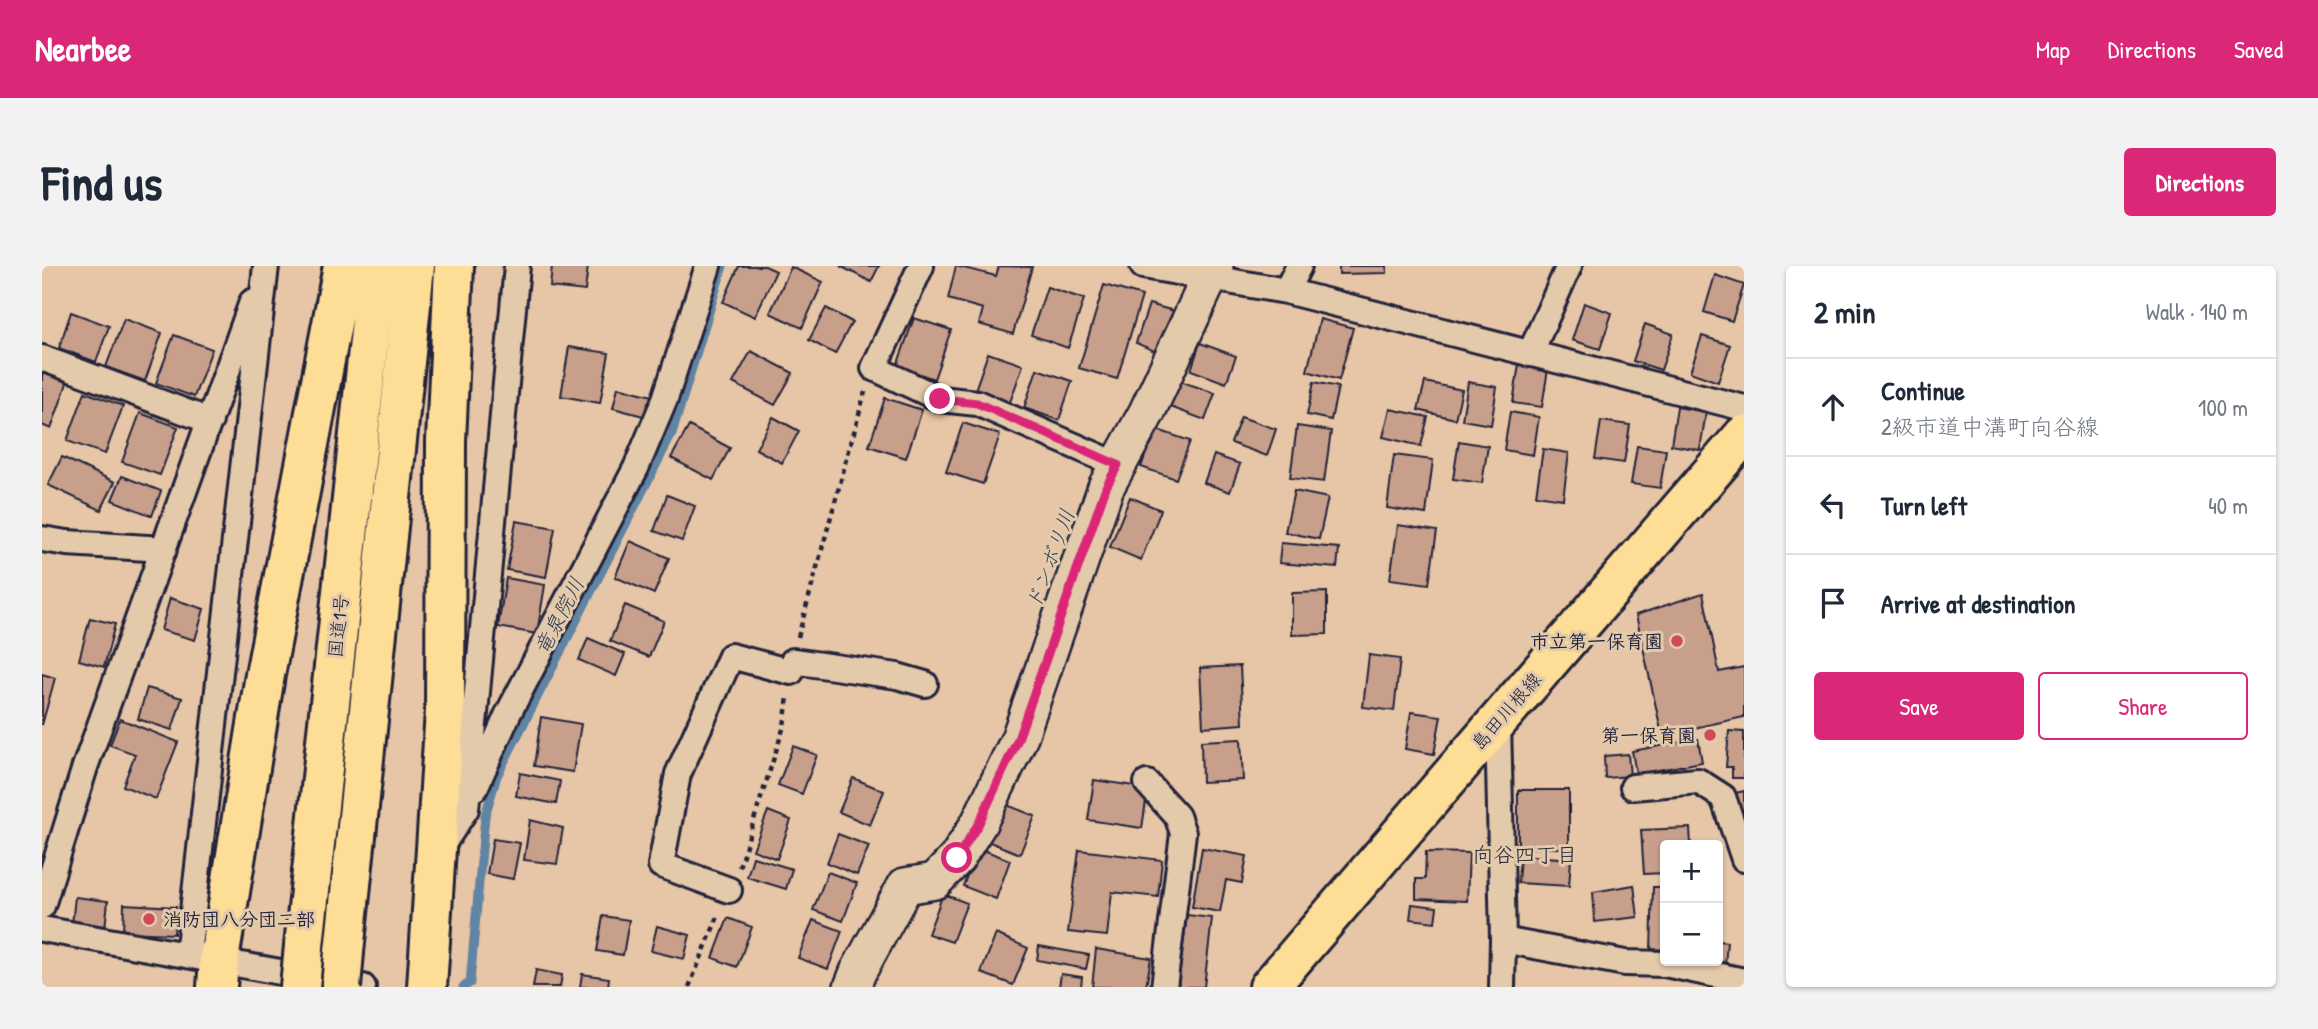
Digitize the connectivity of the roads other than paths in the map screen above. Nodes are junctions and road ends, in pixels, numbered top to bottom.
1 (266, 266) edge
2 (343, 266) edge
3 (377, 266) edge
4 (415, 266) edge
5 (454, 266) edge
6 (517, 266) edge
7 (708, 266) edge
8 (921, 266) edge
9 (1143, 266) edge
10 (1298, 266) edge
11 (1569, 266) edge
12 (1212, 271) edge
13 (1286, 291) junction
14 (1530, 354) junction
15 (42, 358) edge
16 (1744, 408) edge
17 (210, 421) junction
18 (1744, 436) edge
19 (1118, 465) junction
20 (42, 539) edge
21 (164, 549) junction
22 (925, 684) dead end
23 (1498, 721) junction
24 (1147, 783) dead end
25 (1633, 787) dead end
26 (466, 809) junction
27 (435, 856) junction
28 (1744, 859) edge
29 (729, 890) dead end
30 (42, 906) edge
31 (42, 929) edge
32 (1503, 940) junction
33 (208, 967) edge
34 (343, 970) edge
35 (1744, 981) edge
36 (300, 987) edge
37 (363, 987) edge
38 (427, 987) edge
39 (852, 987) edge
40 (1164, 987) edge
41 (1269, 987) edge
42 (1502, 987) edge

1 - 17 street
1 - 33 street
2 - 33 main road
3 - 36 main road, 国道1号, bridge
4 - 34 main road, 国道1号
5 - 27 main road
6 - 26 street
7 - 26 street
8 - 19 street
9 - 12 street
10 - 13 street
11 - 14 street
12 - 13 street
12 - 19 street
13 - 14 street
14 - 16 street
15 - 17 street
17 - 21 street
18 - 23 main road, 島田川根線
19 - 39 street
20 - 21 street
21 - 30 street
22 - 29 street
23 - 32 street
23 - 41 main road, 島田川根線
24 - 40 street
25 - 28 street
26 - 27 street
27 - 38 main road
31 - 33 street
32 - 35 street
32 - 42 street
33 - 37 street

